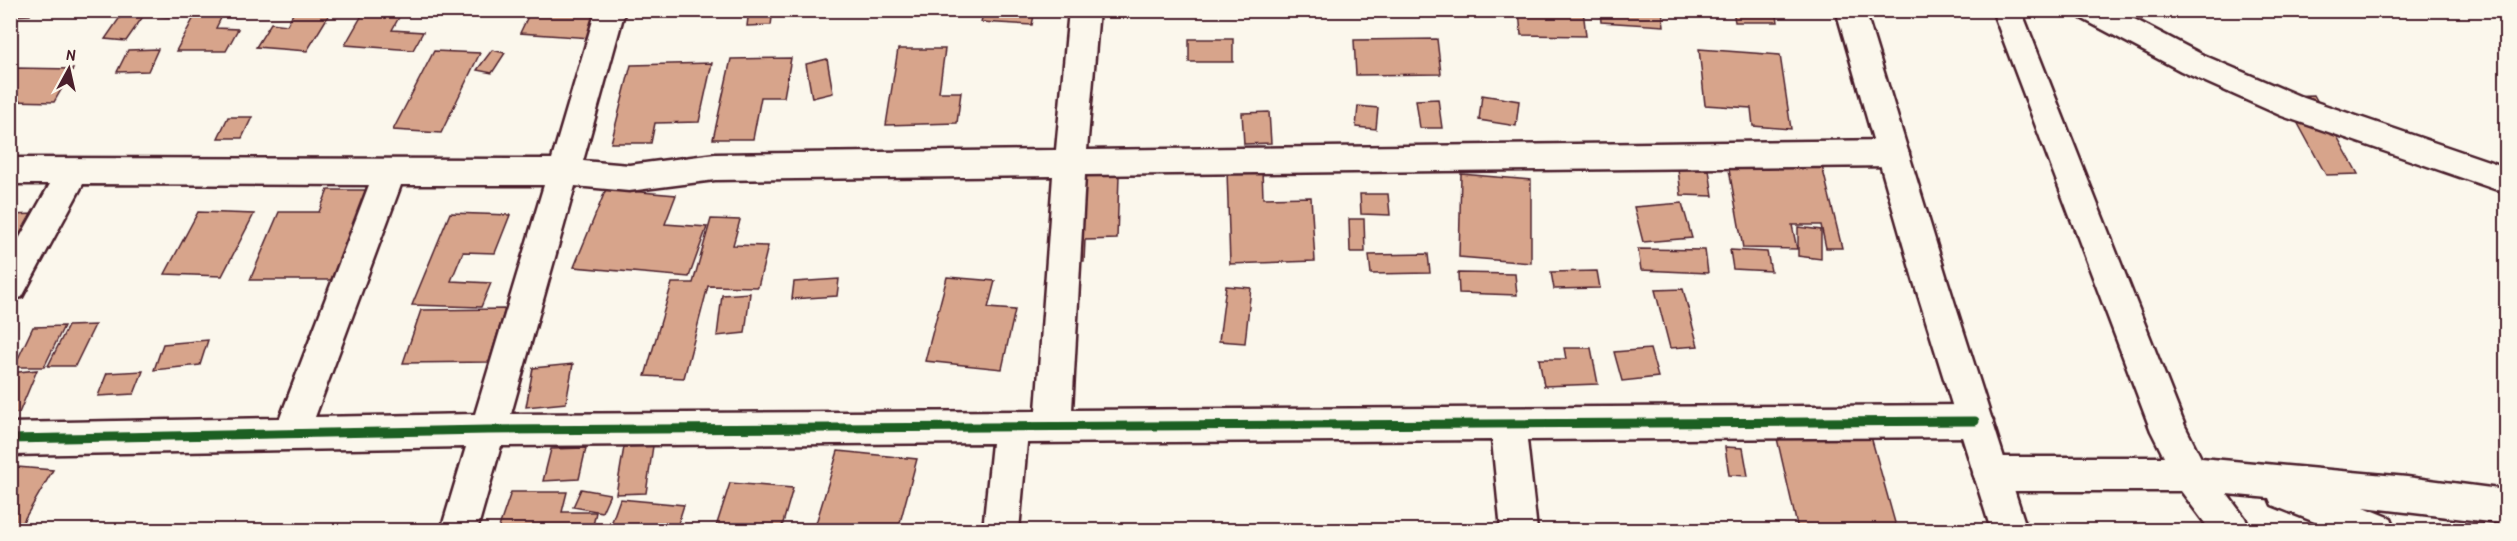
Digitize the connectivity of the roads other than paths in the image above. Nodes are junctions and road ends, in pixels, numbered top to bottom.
1 (611, 10) edge
2 (1084, 10) edge
3 (1850, 10) edge
4 (2006, 10) edge
5 (2091, 10) edge
6 (1893, 153) junction
7 (1070, 164) junction
8 (10, 171) edge
9 (390, 171) junction
10 (73, 172) junction
11 (563, 172) junction
12 (2506, 180) edge
13 (10, 287) edge
14 (1975, 421) junction
15 (1508, 423) junction
16 (1053, 426) junction
17 (1011, 427) junction
18 (488, 430) junction
19 (291, 434) junction
20 (10, 439) edge
21 (1991, 474) junction
22 (2190, 474) junction
23 (2249, 479) junction
24 (2506, 507) edge
25 (459, 531) edge
26 (1001, 531) edge
27 (1519, 531) edge
28 (2009, 531) edge
29 (2232, 531) edge
30 (2378, 531) edge

1 - 11 street
2 - 7 street
3 - 6 street
4 - 22 street
5 - 12 street
6 - 7 street
6 - 14 street
7 - 11 street
7 - 16 street
8 - 10 street
9 - 10 street
9 - 11 street
9 - 19 street
10 - 13 street
11 - 18 street
14 - 15 street
14 - 21 street
15 - 16 street
15 - 27 street
16 - 17 street
17 - 18 street
17 - 26 street
18 - 19 street
18 - 25 street
19 - 20 street
21 - 22 street
21 - 28 street
22 - 23 street
22 - 29 street
23 - 24 street
23 - 30 street

